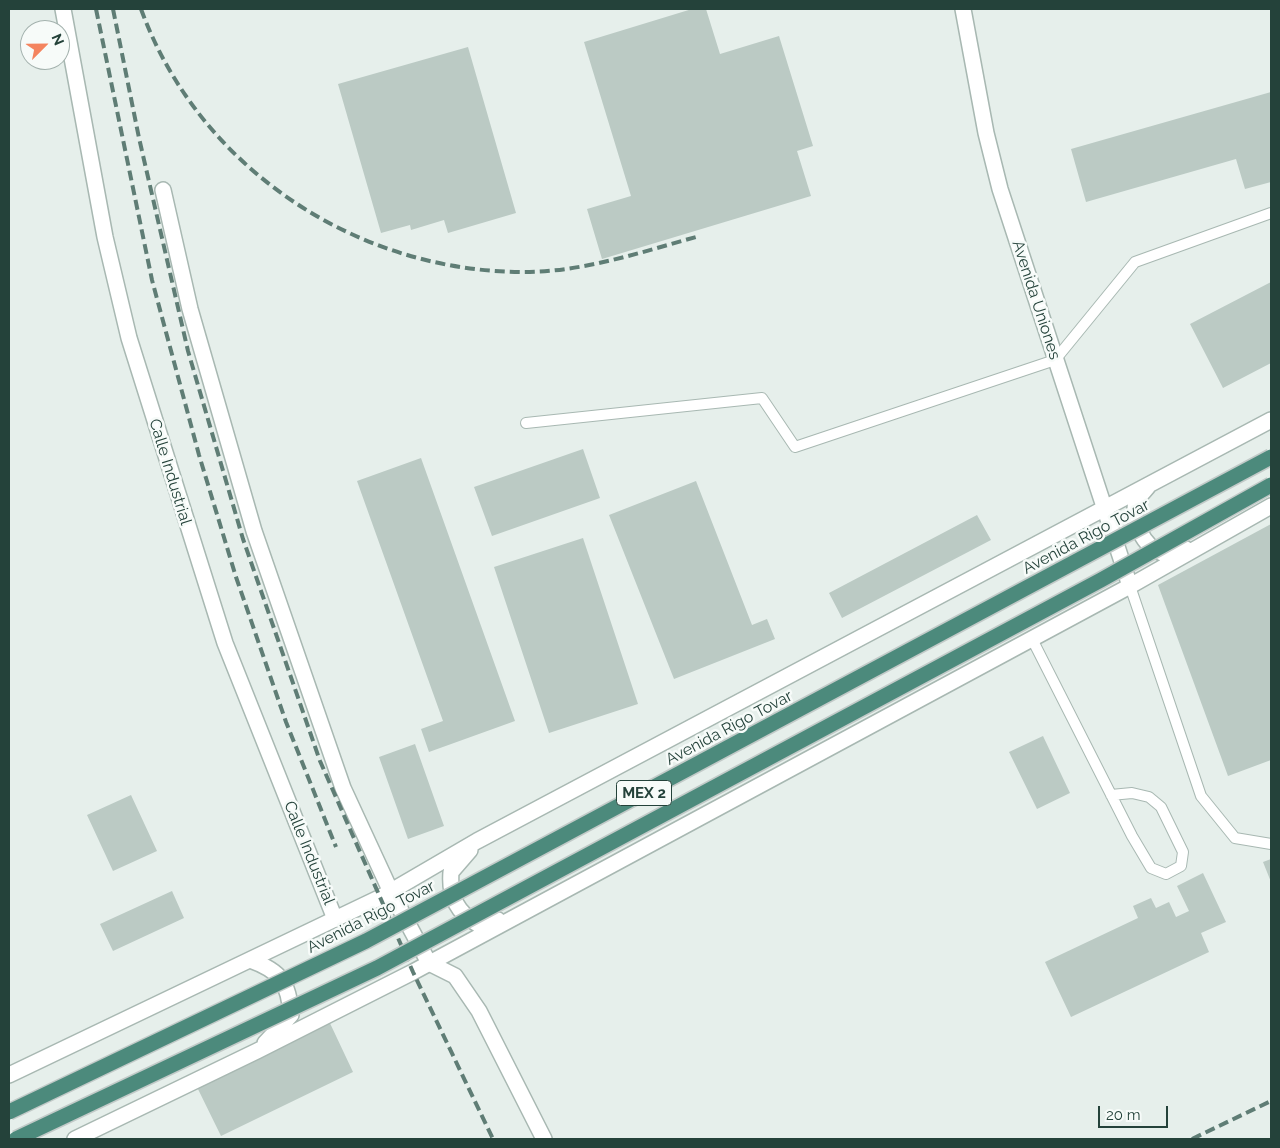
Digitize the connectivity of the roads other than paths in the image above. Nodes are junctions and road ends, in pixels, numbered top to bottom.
1 (63, 9) edge
2 (963, 9) edge
3 (163, 190) dead end
4 (1271, 213) edge
5 (1056, 360) junction
6 (1271, 420) edge
7 (526, 422) dead end
8 (1271, 456) edge
9 (1152, 482) junction
10 (1271, 485) edge
11 (1271, 506) edge
12 (1104, 507) junction
13 (1197, 547) junction
14 (1130, 586) junction
15 (1032, 638) junction
16 (1112, 795) junction
17 (477, 841) junction
18 (1271, 844) edge
19 (391, 892) junction
20 (518, 915) junction
21 (336, 919) junction
22 (250, 960) junction
23 (429, 963) junction
24 (256, 1051) junction
25 (9, 1075) edge
26 (9, 1112) edge
27 (16, 1139) edge
28 (74, 1139) edge
29 (544, 1139) edge

1 - 21 street, Calle Industrial
2 - 5 street, Avenida Uniones
3 - 19 street
4 - 5 lane
5 - 7 lane
5 - 12 street, Avenida Uniones
6 - 9 street, Avenida Rigo Tovar
8 - 26 highway, Avenida Rigo Tovar / MEX 2, bridge
9 - 12 street, Avenida Rigo Tovar
9 - 13 street
10 - 27 highway, MEX 2, bridge
11 - 13 street
12 - 14 street, Avenida Uniones
12 - 17 street, Avenida Rigo Tovar
13 - 14 street
14 - 15 street
14 - 18 lane
15 - 16 lane
15 - 20 street
16 - 16 lane
17 - 19 street, Avenida Rigo Tovar
17 - 20 street
19 - 21 street, Avenida Rigo Tovar
19 - 23 street
20 - 23 street
21 - 22 street, Avenida Rigo Tovar
22 - 24 street
22 - 25 street, Avenida Rigo Tovar
23 - 24 street
23 - 29 street
24 - 28 street

